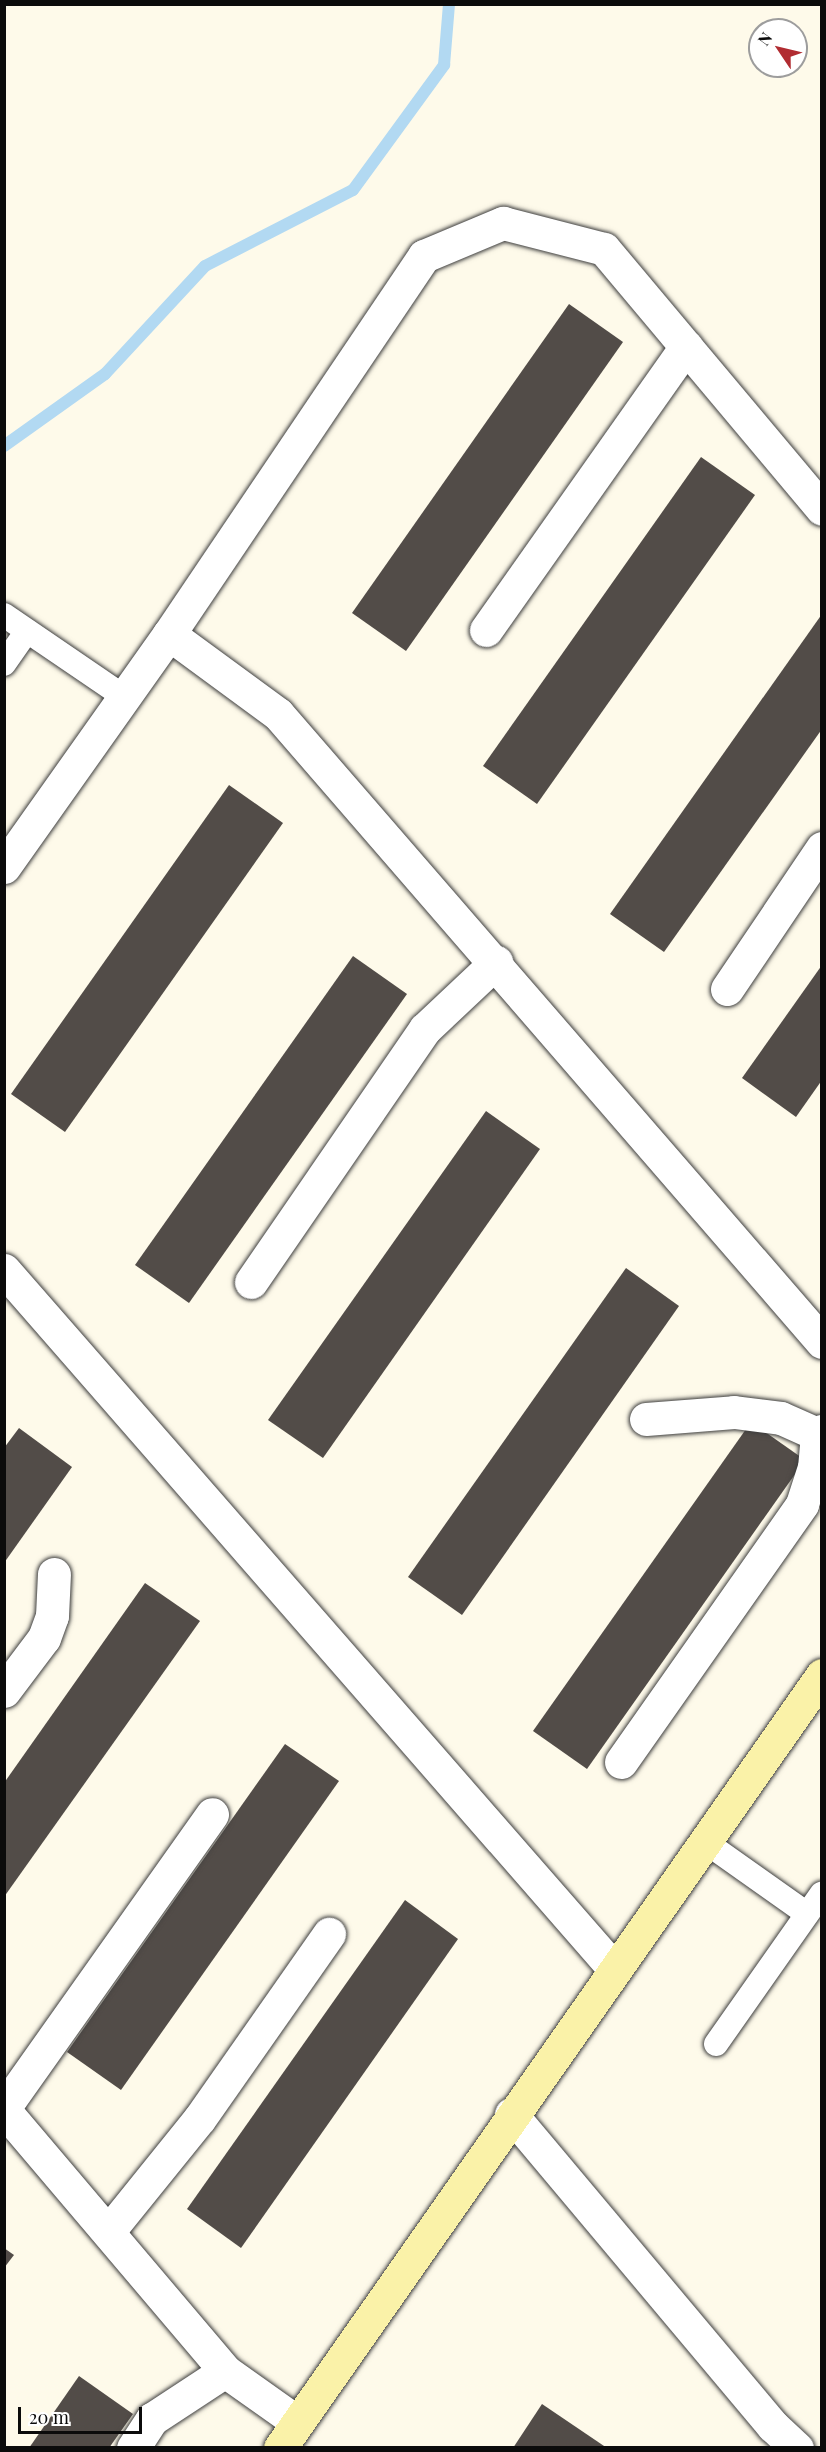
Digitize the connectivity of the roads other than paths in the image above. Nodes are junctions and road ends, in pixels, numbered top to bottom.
1 (686, 347) junction
2 (822, 509) edge
3 (4, 615) edge
4 (486, 630) dead end
5 (27, 631) junction
6 (170, 634) junction
7 (4, 664) edge
8 (124, 698) junction
9 (822, 848) edge
10 (4, 867) edge
11 (496, 962) junction
12 (727, 989) dead end
13 (4, 1270) edge
14 (251, 1282) dead end
15 (822, 1342) edge
16 (646, 1419) dead end
17 (819, 1432) edge
18 (54, 1574) dead end
19 (822, 1675) edge
20 (4, 1691) edge
21 (621, 1762) dead end
22 (212, 1814) dead end
23 (704, 1840) junction
24 (822, 1893) edge
25 (807, 1914) junction
26 (329, 1934) dead end
27 (615, 1970) junction
28 (716, 2044) dead end
29 (4, 2109) edge
30 (512, 2114) junction
31 (108, 2232) junction
32 (225, 2371) junction
33 (289, 2435) edge
34 (766, 2437) edge
35 (133, 2448) edge
36 (797, 2448) edge

1 - 2 street
1 - 4 street
1 - 6 street
3 - 5 lane
5 - 7 lane
5 - 8 lane
6 - 8 street
6 - 11 street
8 - 10 street
9 - 12 street
11 - 14 street
11 - 15 street
13 - 27 street
16 - 17 street
17 - 21 street
18 - 20 street
19 - 23 street
22 - 29 street
23 - 25 lane
23 - 27 street
24 - 25 lane
25 - 28 lane
26 - 31 street
27 - 30 street
29 - 31 street
30 - 33 street
30 - 34 street
31 - 32 street
32 - 33 street
32 - 35 street
34 - 36 street

